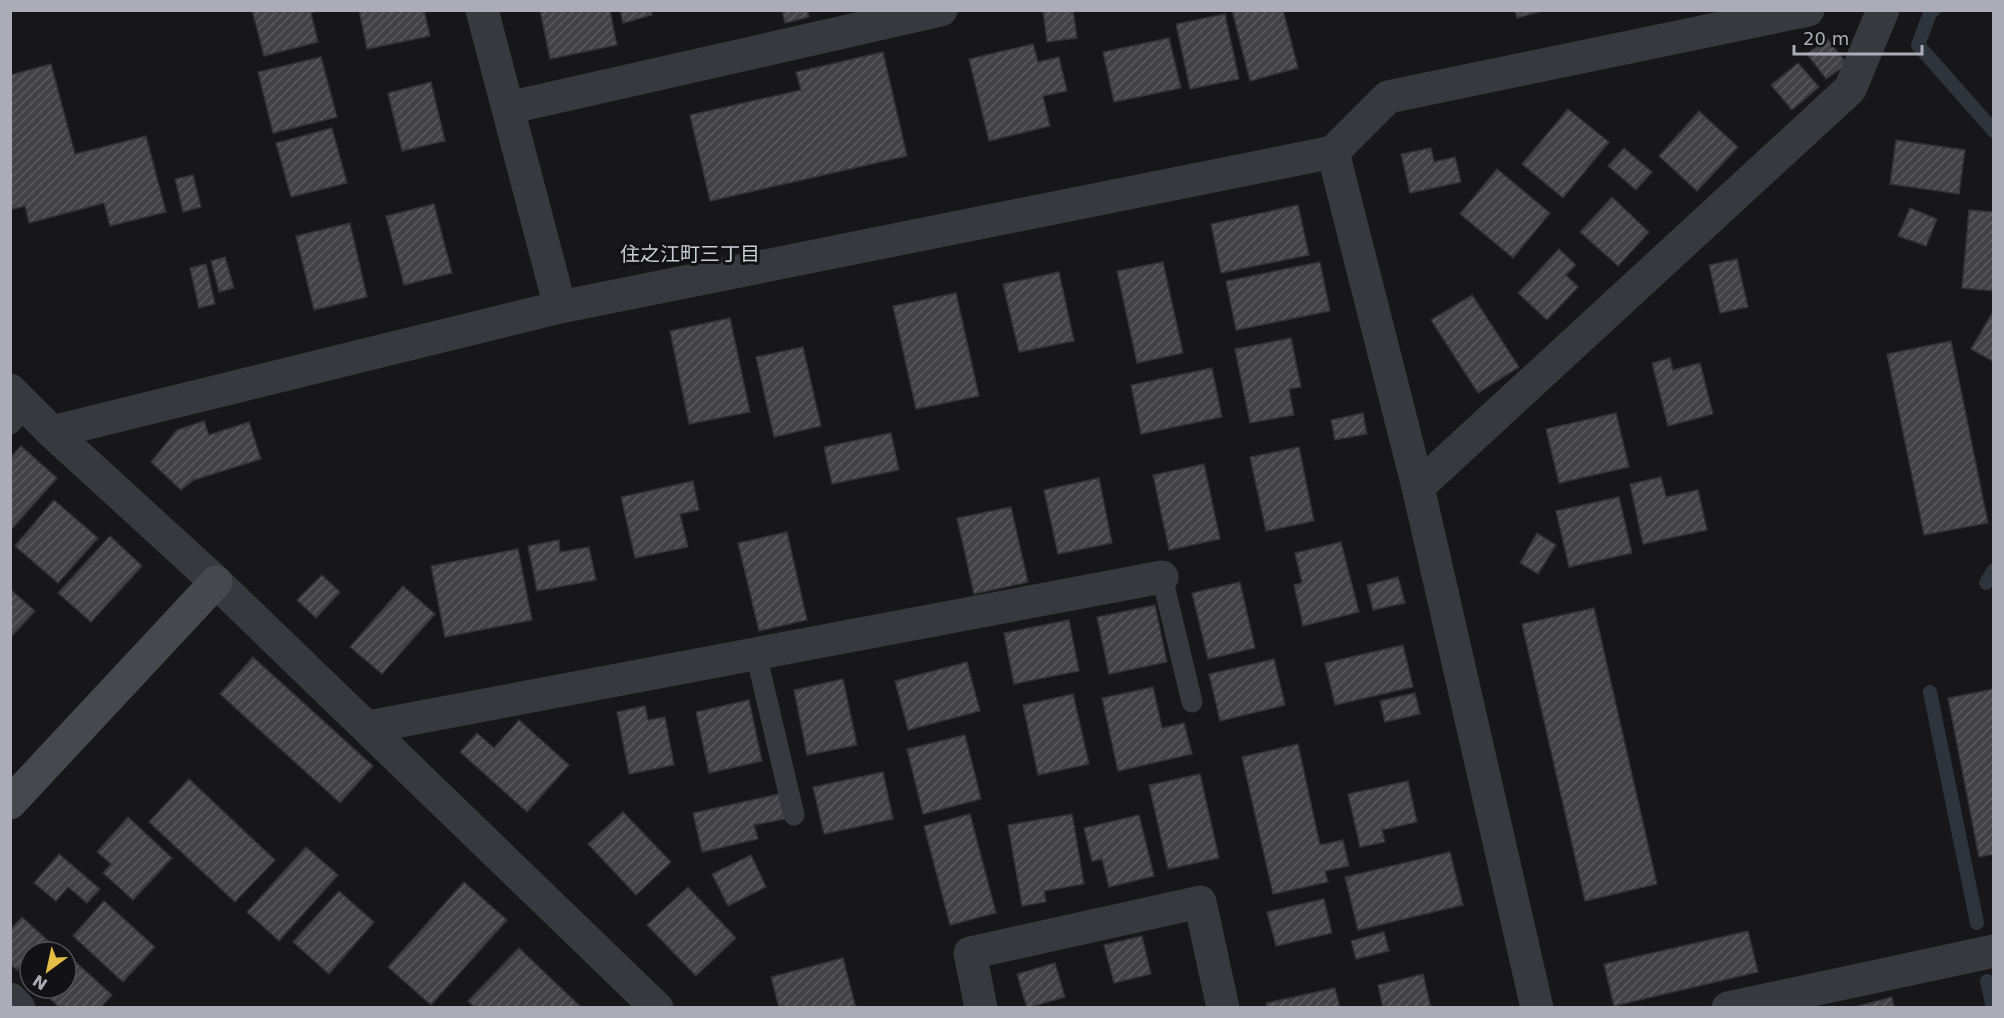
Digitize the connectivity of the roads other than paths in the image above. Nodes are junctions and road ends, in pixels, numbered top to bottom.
1 (483, 10) edge
2 (941, 10) edge
3 (1808, 10) edge
4 (1882, 10) edge
5 (508, 108) junction
6 (1333, 152) junction
7 (560, 307) junction
8 (16, 406) edge
9 (52, 432) junction
10 (1418, 487) junction
11 (1162, 577) joint
12 (216, 582) junction
13 (756, 654) junction
14 (1192, 702) dead end
15 (368, 727) junction
16 (10, 803) edge
17 (794, 815) dead end
18 (1994, 951) edge
19 (10, 999) edge
20 (19, 1008) edge
21 (657, 1008) edge
22 (981, 1008) edge
23 (1223, 1008) edge
24 (1537, 1008) edge
25 (1728, 1008) edge

1 - 5 street
2 - 5 street
3 - 6 street
4 - 10 street
5 - 7 street
6 - 7 street
6 - 10 street
7 - 9 street
8 - 9 street
9 - 12 street
10 - 24 street
11 - 13 street
11 - 14 lane
12 - 15 street
12 - 16 street
13 - 15 street
13 - 17 lane
15 - 21 street
18 - 25 street
19 - 20 street
22 - 23 street

